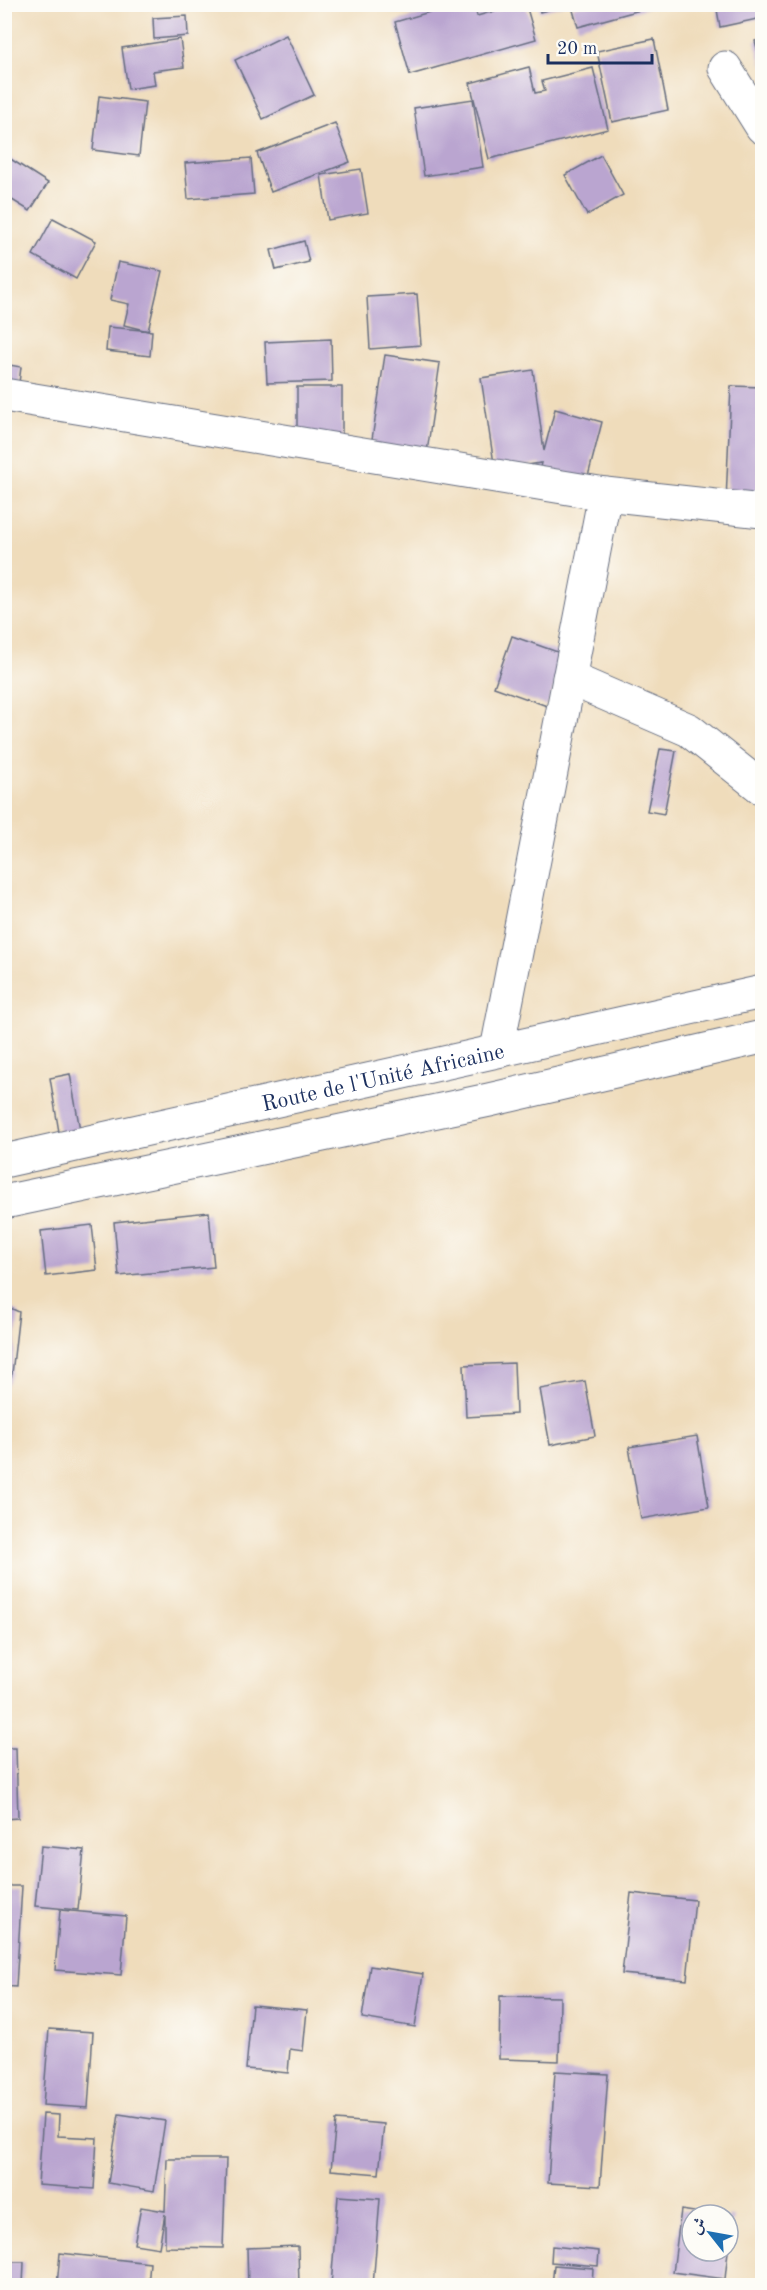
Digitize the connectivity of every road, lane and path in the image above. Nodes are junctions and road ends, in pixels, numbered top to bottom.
1 (725, 68) dead end
2 (762, 127) edge
3 (4, 395) edge
4 (605, 494) junction
5 (762, 511) edge
6 (569, 678) junction
7 (762, 788) edge
8 (762, 992) edge
9 (762, 1037) edge
10 (497, 1050) junction
11 (4, 1161) edge
12 (4, 1202) edge

1 - 2 street
3 - 4 street
4 - 5 street
4 - 6 street
6 - 7 street
6 - 10 street
8 - 10 street, Route de l'Unité Africaine
9 - 12 street, Route de l'Unité Africaine
10 - 11 street, Route de l'Unité Africaine

